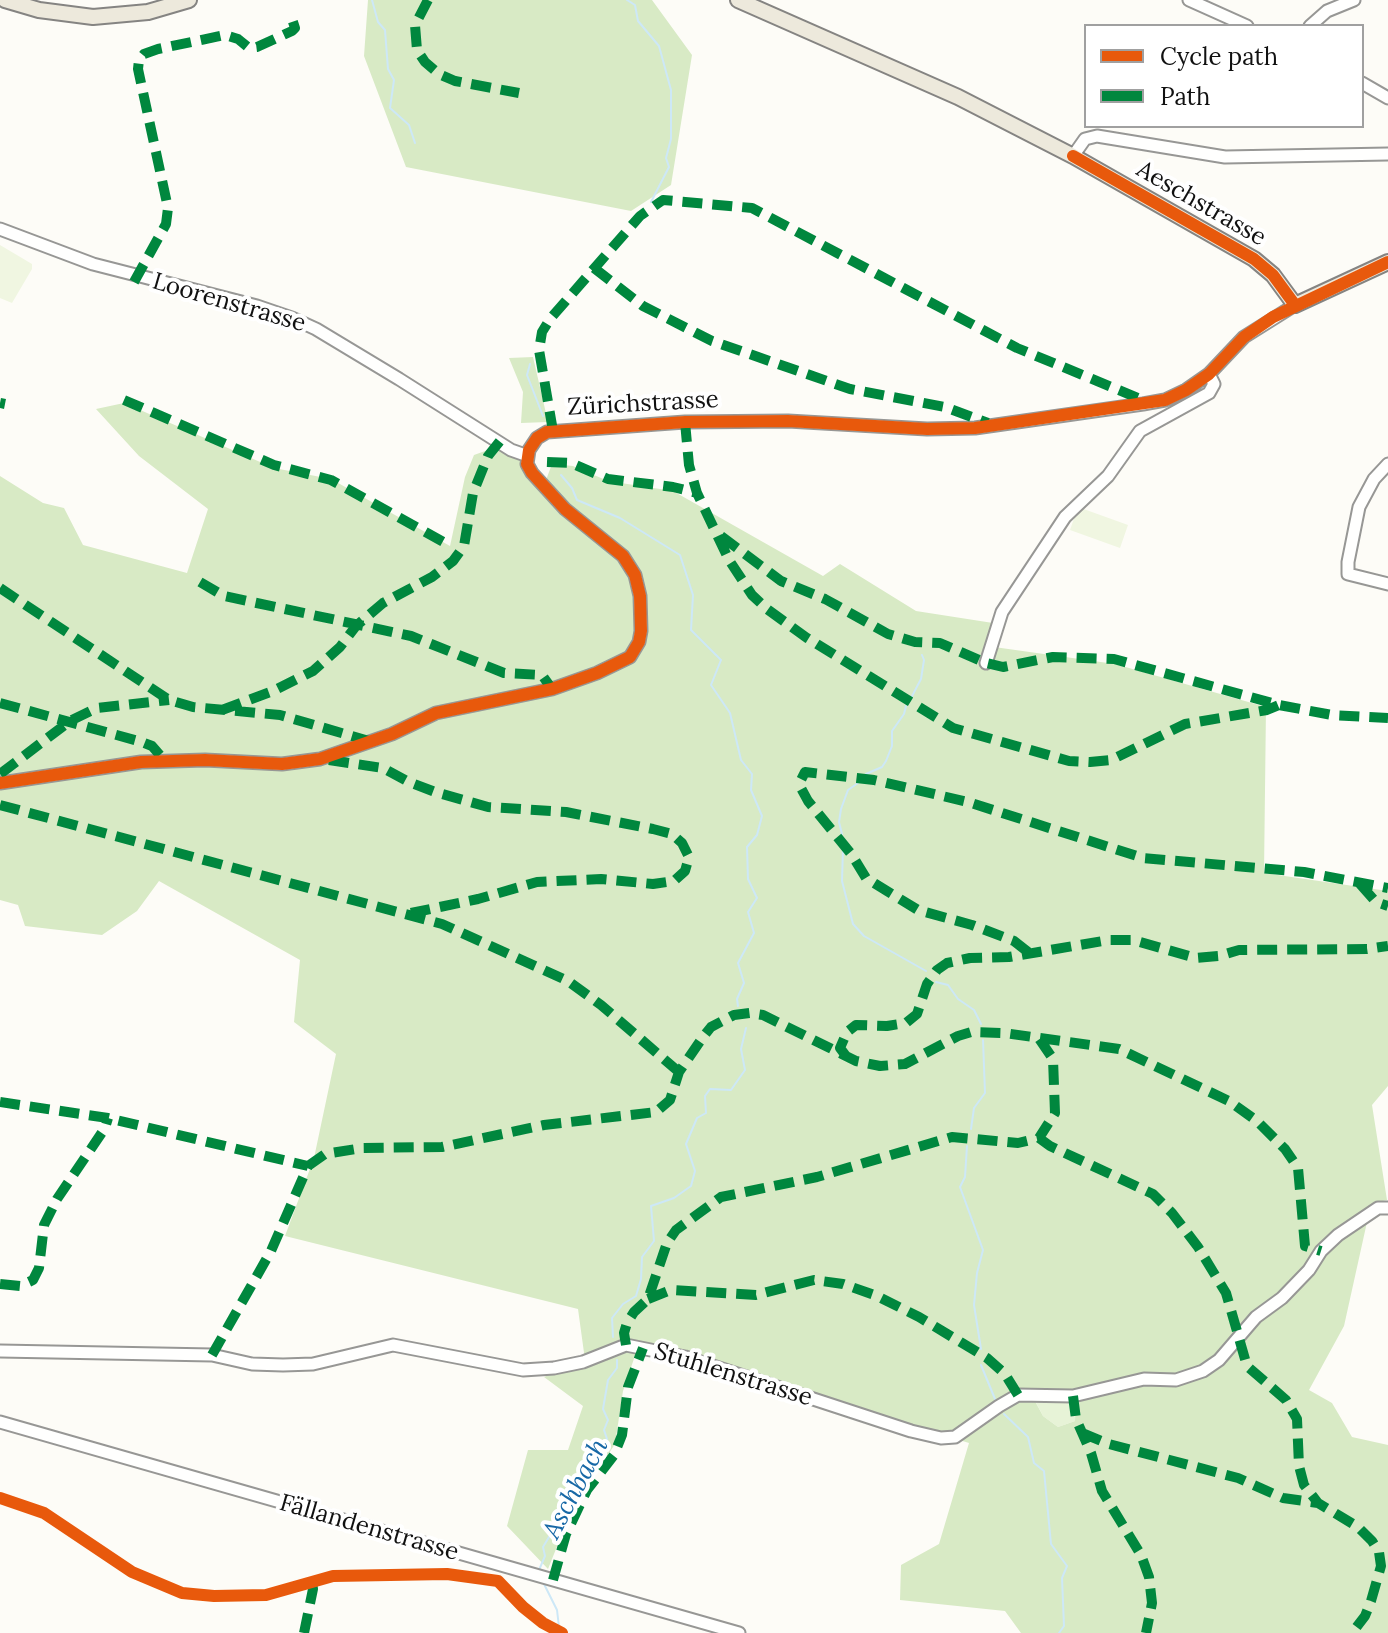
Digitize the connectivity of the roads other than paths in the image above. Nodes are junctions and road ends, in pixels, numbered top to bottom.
1 (5, 0) edge
2 (189, 0) edge
3 (738, 0) edge
4 (1189, 0) edge
5 (1354, 0) edge
6 (1204, 3) edge
7 (1243, 24) edge
8 (1312, 24) edge
9 (1364, 84) edge
10 (1388, 98) edge
11 (1388, 154) edge
12 (1073, 156) junction
13 (0, 229) edge
14 (1388, 262) edge
15 (1295, 305) junction
16 (1209, 374) junction
17 (528, 456) junction
18 (1388, 464) edge
19 (1388, 584) edge
20 (986, 663) dead end
21 (0, 783) edge
22 (1388, 1208) edge
23 (0, 1351) edge
24 (0, 1422) edge
25 (739, 1633) edge

1 - 2 main road
3 - 12 main road, Aeschstrasse
4 - 6 street
5 - 8 street
6 - 7 street
9 - 10 street
11 - 12 street, Aeschstrasse
12 - 15 main road, Aeschstrasse
13 - 17 street, Loorenstrasse
14 - 15 main road, Zürichstrasse
15 - 16 street, Zürichstrasse
16 - 17 street, Zürichstrasse
16 - 20 street
17 - 21 street
18 - 19 street
22 - 23 street, Stuhlenstrasse
24 - 25 street, Fällandenstrasse

